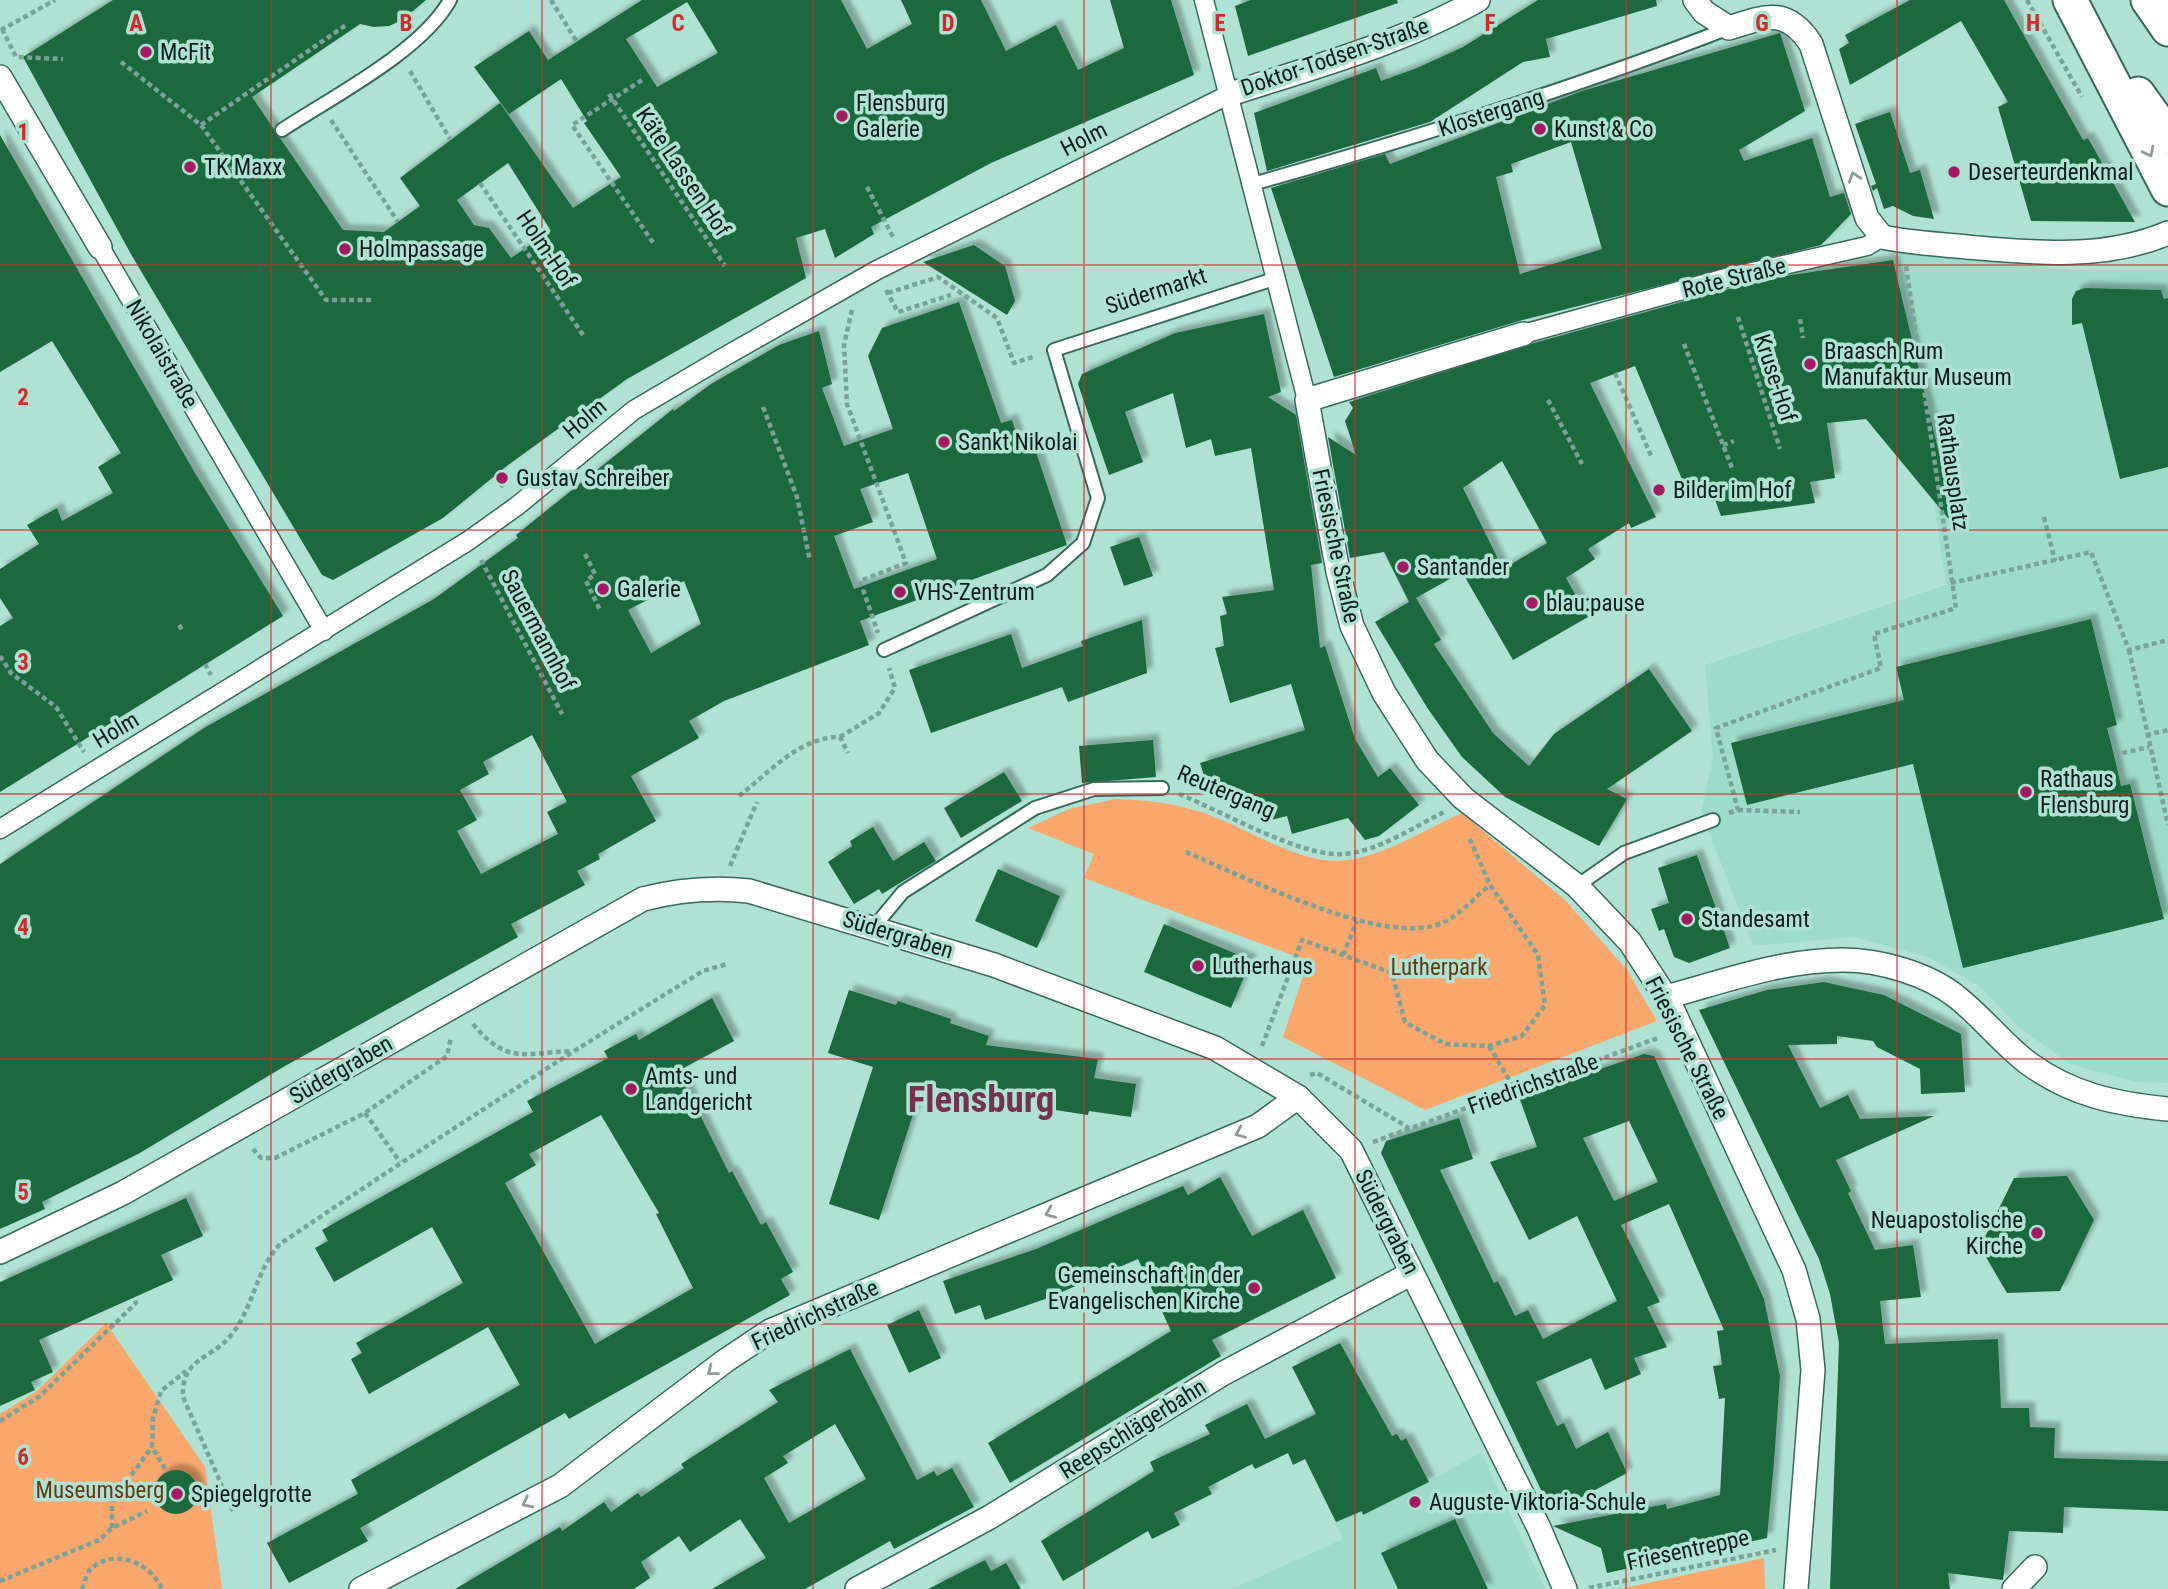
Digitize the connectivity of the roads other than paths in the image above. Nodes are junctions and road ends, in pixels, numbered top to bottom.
1 (450, 0) edge
2 (1205, 0) edge
3 (1478, 0) edge
4 (1695, 0) edge
5 (2148, 0) edge
6 (2071, 2) edge
7 (1729, 27) junction
8 (2168, 29) edge
9 (0, 77) edge
10 (1230, 94) junction
11 (282, 130) dead end
12 (2168, 136) edge
13 (1249, 185) junction
14 (2168, 189) edge
15 (2168, 233) edge
16 (1893, 239) junction
17 (100, 247) joint
18 (1274, 279) junction
19 (1523, 334) joint
20 (1307, 400) junction
21 (324, 631) junction
22 (884, 650) road end
23 (1162, 788) road end
24 (1713, 820) road end
25 (0, 829) edge
26 (1577, 886) junction
27 (874, 927) junction
28 (1667, 997) junction
29 (1298, 1097) junction
30 (2168, 1109) edge
31 (0, 1252) edge
32 (1412, 1273) junction
33 (2035, 1567) dead end
34 (361, 1589) edge
35 (857, 1589) edge
36 (1564, 1589) edge
37 (1796, 1589) edge
38 (2014, 1589) edge

1 - 11 lane
2 - 10 street
3 - 10 street, Doktor-Todsen-Straße
4 - 7 street
5 - 8 main road
6 - 12 main road
6 -> 14 main road
7 - 13 lane, Klostergang
16 -> 7 street, Klostergang
9 - 17 street, Nikolaistraße
10 - 13 street
10 - 21 street, Holm
13 - 18 street
15 - 16 street, Rote Straße
16 - 19 street, Rote Straße
17 - 21 street, Nikolaistraße
18 - 20 street
18 - 22 lane, Südermarkt
19 - 20 street, Rote Straße
20 - 26 street, Friesische Straße
21 - 25 street, Holm
23 - 27 lane, Reutergang
24 - 26 lane
26 - 28 street, Friesische Straße
27 - 29 street, Südergraben
27 - 31 street, Südergraben
28 - 30 street
28 - 37 street, Friesische Straße
29 - 32 street, Südergraben
29 -> 34 street, Friedrichstraße
32 - 35 street, Reepschlägerbahn
32 - 36 street, Südergraben
33 - 38 street

